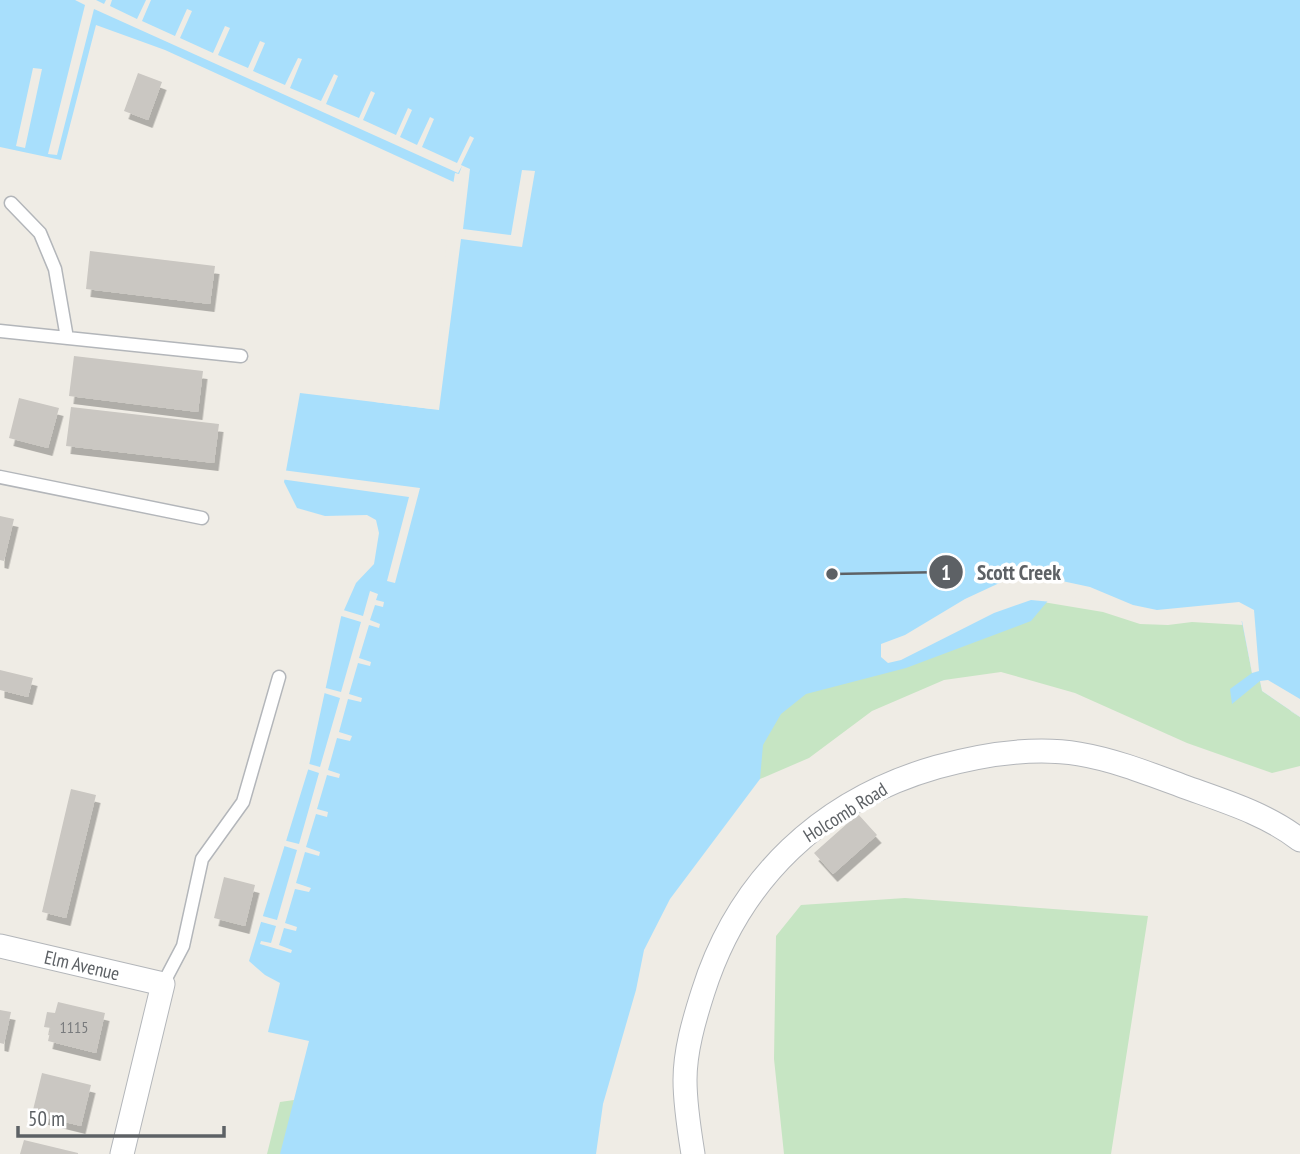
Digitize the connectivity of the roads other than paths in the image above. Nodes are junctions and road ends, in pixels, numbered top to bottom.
1 (11, 203) dead end
2 (0, 331) edge
3 (67, 338) junction
4 (241, 356) dead end
5 (0, 477) edge
6 (202, 518) dead end
7 (279, 677) dead end
8 (1300, 840) edge
9 (0, 946) edge
10 (163, 985) junction
11 (122, 1154) edge
12 (693, 1154) edge

1 - 3 lane
2 - 3 lane
3 - 4 lane
5 - 6 lane
7 - 10 lane
8 - 12 street, Holcomb Road
9 - 10 street, Elm Avenue
10 - 11 street

